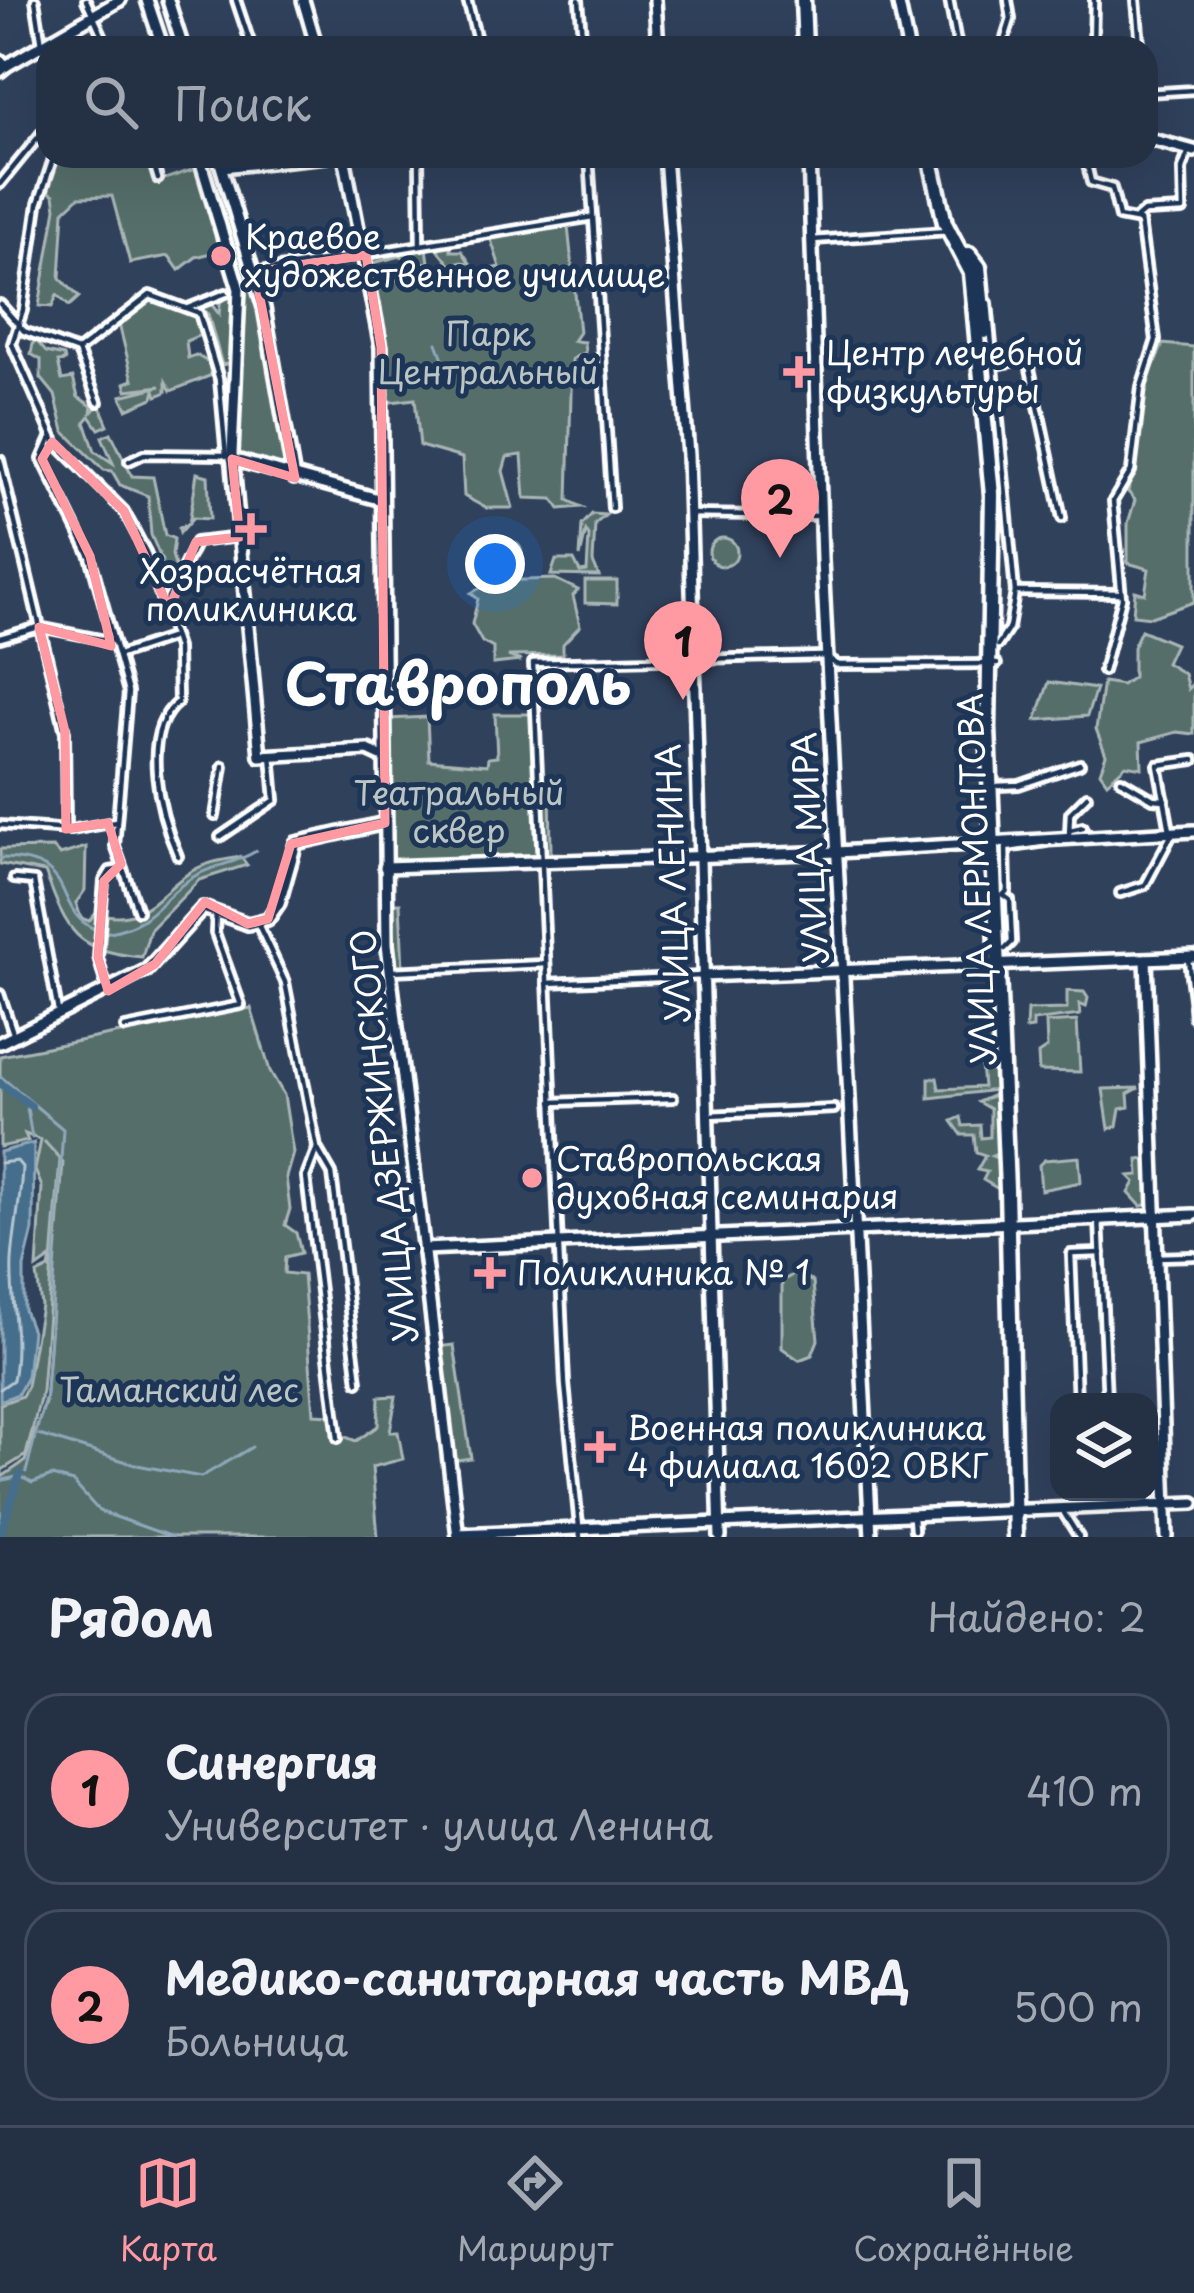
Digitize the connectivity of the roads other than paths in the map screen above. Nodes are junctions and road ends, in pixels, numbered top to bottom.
1 (35, 0) edge
2 (86, 0) edge
3 (120, 0) edge
4 (147, 0) edge
5 (168, 0) edge
6 (236, 0) edge
7 (303, 0) edge
8 (466, 0) edge
9 (579, 0) edge
10 (655, 0) edge
11 (802, 0) edge
12 (898, 0) edge
13 (950, 0) edge
14 (1008, 0) edge
15 (1094, 0) edge
16 (1136, 0) edge
17 (89, 10) junction
18 (39, 36) edge
19 (53, 36) edge
20 (102, 36) edge
21 (159, 36) edge
22 (180, 36) edge
23 (248, 36) edge
24 (314, 36) edge
25 (476, 36) edge
26 (582, 36) edge
27 (657, 36) edge
28 (804, 36) edge
29 (906, 36) edge
30 (956, 36) edge
31 (1006, 36) edge
32 (1093, 36) edge
33 (1139, 36) edge
34 (36, 47) edge
35 (2, 67) edge
36 (1194, 90) edge
37 (1158, 92) edge
38 (36, 140) edge
39 (1158, 141) edge
40 (1191, 150) edge
41 (50, 168) edge
42 (155, 168) edge
43 (207, 168) edge
44 (222, 168) edge
45 (347, 168) edge
46 (419, 168) edge
47 (590, 168) edge
48 (665, 168) edge
49 (809, 168) edge
50 (933, 168) edge
51 (1088, 168) edge
52 (203, 170) joint
53 (158, 179) dead end
54 (0, 184) edge
55 (594, 217) junction
56 (1137, 218) junction
57 (948, 231) junction
58 (812, 239) junction
59 (420, 245) junction
60 (366, 255) junction
61 (256, 272) junction
62 (976, 273) junction
63 (226, 293) dead end
64 (982, 300) junction
65 (0, 304) edge
66 (188, 308) junction
67 (16, 325) junction
68 (78, 351) junction
69 (1058, 353) dead end
70 (1028, 359) junction
71 (996, 365) junction
72 (98, 403) dead end
73 (52, 436) junction
74 (230, 458) junction
75 (0, 460) edge
76 (129, 461) dead end
77 (295, 478) junction
78 (8, 496) junction
79 (0, 498) edge
80 (382, 500) junction
81 (612, 508) dead end
82 (689, 514) junction
83 (821, 517) junction
84 (1062, 518) dead end
85 (240, 537) junction
86 (1015, 592) junction
87 (1120, 592) junction
88 (163, 616) junction
89 (39, 627) junction
90 (0, 638) edge
91 (170, 638) junction
92 (113, 641) junction
93 (998, 645) junction
94 (119, 656) junction
95 (693, 659) junction
96 (828, 659) junction
97 (993, 664) junction
98 (1103, 671) dead end
99 (385, 728) junction
100 (368, 750) junction
101 (266, 755) junction
102 (385, 758) junction
103 (1194, 760) edge
104 (1080, 764) dead end
105 (223, 766) dead end
106 (1121, 779) dead end
107 (998, 785) junction
108 (1088, 796) dead end
109 (1165, 800) junction
110 (215, 816) dead end
111 (116, 822) junction
112 (385, 823) junction
113 (0, 825) edge
114 (1083, 827) dead end
115 (66, 829) junction
116 (1194, 831) edge
117 (1070, 836) junction
118 (1171, 836) junction
119 (220, 837) dead end
120 (1046, 842) junction
121 (996, 844) junction
122 (837, 852) junction
123 (178, 856) dead end
124 (698, 856) junction
125 (542, 861) junction
126 (385, 867) junction
127 (126, 868) junction
128 (14, 879) dead end
129 (1120, 892) dead end
130 (1003, 895) junction
131 (217, 910) junction
132 (138, 911) dead end
133 (258, 924) junction
134 (1191, 957) edge
135 (1002, 959) junction
136 (1146, 963) junction
137 (546, 964) junction
138 (843, 970) junction
139 (390, 971) junction
140 (702, 976) junction
141 (547, 982) junction
142 (108, 992) junction
143 (0, 994) edge
144 (1194, 1006) edge
145 (59, 1017) junction
146 (1194, 1018) edge
147 (125, 1028) dead end
148 (14, 1039) junction
149 (0, 1043) edge
150 (673, 1098) dead end
151 (551, 1102) junction
152 (834, 1109) dead end
153 (707, 1115) junction
154 (317, 1148) junction
155 (1155, 1212) junction
156 (1194, 1215) edge
157 (1100, 1218) junction
158 (1012, 1221) junction
159 (855, 1230) junction
160 (710, 1237) junction
161 (559, 1244) junction
162 (424, 1250) junction
163 (1101, 1252) junction
164 (1194, 1256) edge
165 (1157, 1258) junction
166 (358, 1382) dead end
167 (1077, 1393) edge
168 (1107, 1393) edge
169 (338, 1438) dead end
170 (1129, 1501) edge
171 (1194, 1503) edge
172 (1166, 1504) junction
173 (1129, 1507) junction
174 (1062, 1510) junction
175 (1018, 1513) junction
176 (914, 1517) junction
177 (870, 1520) junction
178 (914, 1530) dead end
179 (720, 1531) edge
180 (579, 1534) edge
181 (458, 1536) edge
182 (871, 1537) edge
183 (1019, 1537) edge
184 (1079, 1537) edge
185 (1167, 1537) edge

1 - 18 street
2 - 17 street
3 - 17 main road
4 - 21 main road
5 - 22 main road
6 - 23 street
7 - 24 main road
8 - 25 street
9 - 26 street
10 - 27 main road
11 - 28 main road
12 - 29 main road
13 - 30 street
14 - 31 street
15 - 32 street
16 - 33 street
17 - 19 main road
17 - 20 street
34 - 35 main road
36 - 37 street
38 - 54 street
39 - 40 main road
40 - 56 street
41 - 67 street
42 - 53 street
43 - 52 main road
44 - 61 main road
45 - 60 main road, УЛИЦА ДЗЕРЖИНСКОГО
46 - 59 street
47 - 55 street
48 - 82 main road, УЛИЦА ЛЕНИНА
49 - 58 main road, УЛИЦА МИРА
50 - 57 main road
51 - 56 street
52 - 74 main road
55 - 59 street
55 - 81 street
56 - 87 street
57 - 58 street
57 - 62 main road
58 - 83 main road, УЛИЦА МИРА
59 - 60 street
60 - 61 street
60 - 80 main road, УЛИЦА ДЗЕРЖИНСКОГО
61 - 77 main road
62 - 64 main road, УЛИЦА ЛЕРМОНТОВА
62 - 97 main road, УЛИЦА ЛЕРМОНТОВА
63 - 66 street
64 - 71 street
64 - 93 main road, УЛИЦА ЛЕРМОНТОВА
65 - 67 street
66 - 68 street
66 - 74 street
67 - 68 street
67 - 73 street
68 - 72 street
69 - 70 street
70 - 71 street
70 - 84 street
71 - 86 street
73 - 88 street
73 - 92 street
74 - 76 street
74 - 77 main road
74 - 85 main road
75 - 78 street
77 - 80 main road
78 - 79 street
78 - 89 street
80 - 99 main road, УЛИЦА ДЗЕРЖИНСКОГО
82 - 83 street
82 - 95 main road, УЛИЦА ЛЕНИНА
83 - 96 main road, УЛИЦА МИРА
85 - 88 street
85 - 101 main road
86 - 87 street
86 - 93 street
87 - 98 street
88 - 91 street
89 - 90 street
89 - 92 street
89 - 115 street
91 - 94 street
91 - 123 street
92 - 94 street
93 - 97 main road, УЛИЦА ЛЕРМОНТОВА
94 - 111 street
95 - 96 street
95 - 124 main road, УЛИЦА ЛЕНИНА
95 - 125 street
96 - 97 street
96 - 122 main road, УЛИЦА МИРА
97 - 107 main road, УЛИЦА ЛЕРМОНТОВА
97 - 121 main road, УЛИЦА ЛЕРМОНТОВА
99 - 100 main road
99 - 102 main road, УЛИЦА ДЗЕРЖИНСКОГО
100 - 101 main road
100 - 102 main road
101 - 119 street
102 - 112 main road, УЛИЦА ДЗЕРЖИНСКОГО
103 - 109 street
104 - 107 street
105 - 110 street
106 - 109 street
107 - 121 main road, УЛИЦА ЛЕРМОНТОВА
108 - 117 street
109 - 118 street
111 - 115 street
111 - 127 street
112 - 126 main road, УЛИЦА ДЗЕРЖИНСКОГО
112 - 133 main road
113 - 115 street
114 - 117 street
116 - 118 main road
117 - 118 main road
117 - 120 main road
118 - 129 street
120 - 121 main road
120 - 130 street
121 - 122 main road
121 - 130 main road, УЛИЦА ЛЕРМОНТОВА
121 - 135 main road, УЛИЦА ЛЕРМОНТОВА
122 - 124 main road
122 - 138 main road, УЛИЦА МИРА
124 - 125 main road
124 - 140 main road, УЛИЦА ЛЕНИНА
125 - 126 main road
125 - 137 street
126 - 139 main road, УЛИЦА ДЗЕРЖИНСКОГО
127 - 132 street
127 - 142 street
128 - 145 street
130 - 135 main road, УЛИЦА ЛЕРМОНТОВА
131 - 133 main road
131 - 142 main road
131 - 147 street
133 - 154 street
134 - 136 main road
134 - 144 street
135 - 136 main road
135 - 138 main road
135 - 158 main road, УЛИЦА ЛЕРМОНТОВА
136 - 155 main road
137 - 139 street
137 - 141 street
138 - 140 main road
138 - 159 main road, УЛИЦА МИРА
139 - 162 main road, УЛИЦА ДЗЕРЖИНСКОГО
140 - 141 street
140 - 153 main road, УЛИЦА ЛЕНИНА
141 - 151 street
142 - 145 main road
143 - 148 street
144 - 146 street
145 - 148 main road
148 - 149 main road
150 - 151 street
151 - 161 street
152 - 153 street
153 - 160 main road, УЛИЦА ЛЕНИНА
154 - 166 street
154 - 169 street
155 - 156 main road
155 - 157 main road
155 - 165 main road
157 - 158 main road
157 - 163 street
158 - 159 main road
158 - 175 main road, УЛИЦА ЛЕРМОНТОВА
159 - 160 main road
159 - 177 main road, УЛИЦА МИРА
160 - 161 main road
160 - 179 main road, УЛИЦА ЛЕНИНА
161 - 162 main road
161 - 180 street
162 - 181 main road, УЛИЦА ДЗЕРЖИНСКОГО
163 - 167 street
163 - 168 street
164 - 165 street
165 - 172 main road
170 - 173 street
171 - 172 main road
172 - 173 main road
172 - 185 main road
173 - 174 main road
174 - 175 main road
174 - 184 street
175 - 176 main road
175 - 183 main road, УЛИЦА ЛЕРМОНТОВА
176 - 177 main road
176 - 178 street
177 - 179 main road
177 - 182 main road, УЛИЦА МИРА
179 - 180 main road
180 - 181 main road

